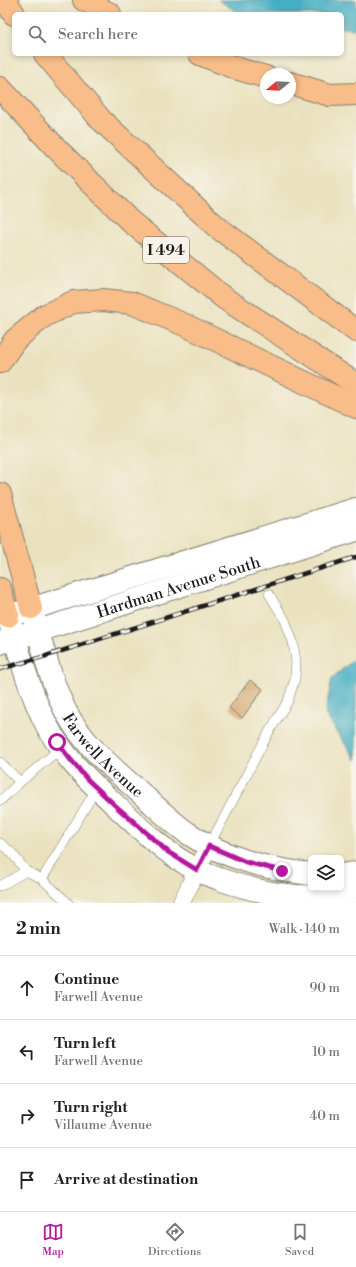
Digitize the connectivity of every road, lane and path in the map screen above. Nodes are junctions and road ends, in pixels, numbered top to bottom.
1 (5, 0) edge
2 (84, 0) edge
3 (13, 12) edge
4 (106, 12) edge
5 (47, 56) edge
6 (205, 56) edge
7 (260, 75) edge
8 (296, 86) edge
9 (0, 88) edge
10 (356, 94) edge
11 (356, 331) edge
12 (0, 362) edge
13 (356, 384) edge
14 (356, 407) edge
15 (0, 494) edge
16 (356, 509) edge
17 (356, 530) edge
18 (0, 588) edge
19 (269, 594) dead end
20 (31, 608) junction
21 (4, 617) edge
22 (38, 631) junction
23 (7, 640) edge
24 (61, 748) junction
25 (0, 762) edge
26 (20, 782) junction
27 (97, 788) junction
28 (0, 801) edge
29 (0, 843) edge
30 (209, 846) junction
31 (197, 870) junction
32 (26, 871) junction
33 (308, 874) edge
34 (356, 874) edge
35 (344, 875) edge
36 (42, 879) junction
37 (0, 886) edge
38 (356, 892) edge
39 (68, 903) edge
40 (181, 903) edge

1 - 3 highway
2 - 4 highway
5 - 11 highway
6 - 7 highway
8 - 10 highway
9 - 13 highway, I 494
12 - 14 highway
15 - 20 highway
16 - 20 street, Hardman Avenue South
17 - 22 street, Hardman Avenue South
18 - 21 highway
19 - 30 lane
20 - 21 street, Hardman Avenue South
20 - 22 street, Farwell Avenue
21 - 23 street, Farwell Avenue
22 - 23 street, Hardman Avenue South
22 - 30 street, Farwell Avenue
23 - 24 street, Farwell Avenue
24 - 26 lane
24 - 27 street, Farwell Avenue
25 - 26 lane
26 - 28 lane
27 - 31 street, Farwell Avenue
27 - 36 lane
29 - 32 lane
30 - 31 street
30 - 33 street, Farwell Avenue
31 - 38 street, Farwell Avenue
31 - 40 street
32 - 36 lane
32 - 37 lane
34 - 35 street
36 - 39 lane

